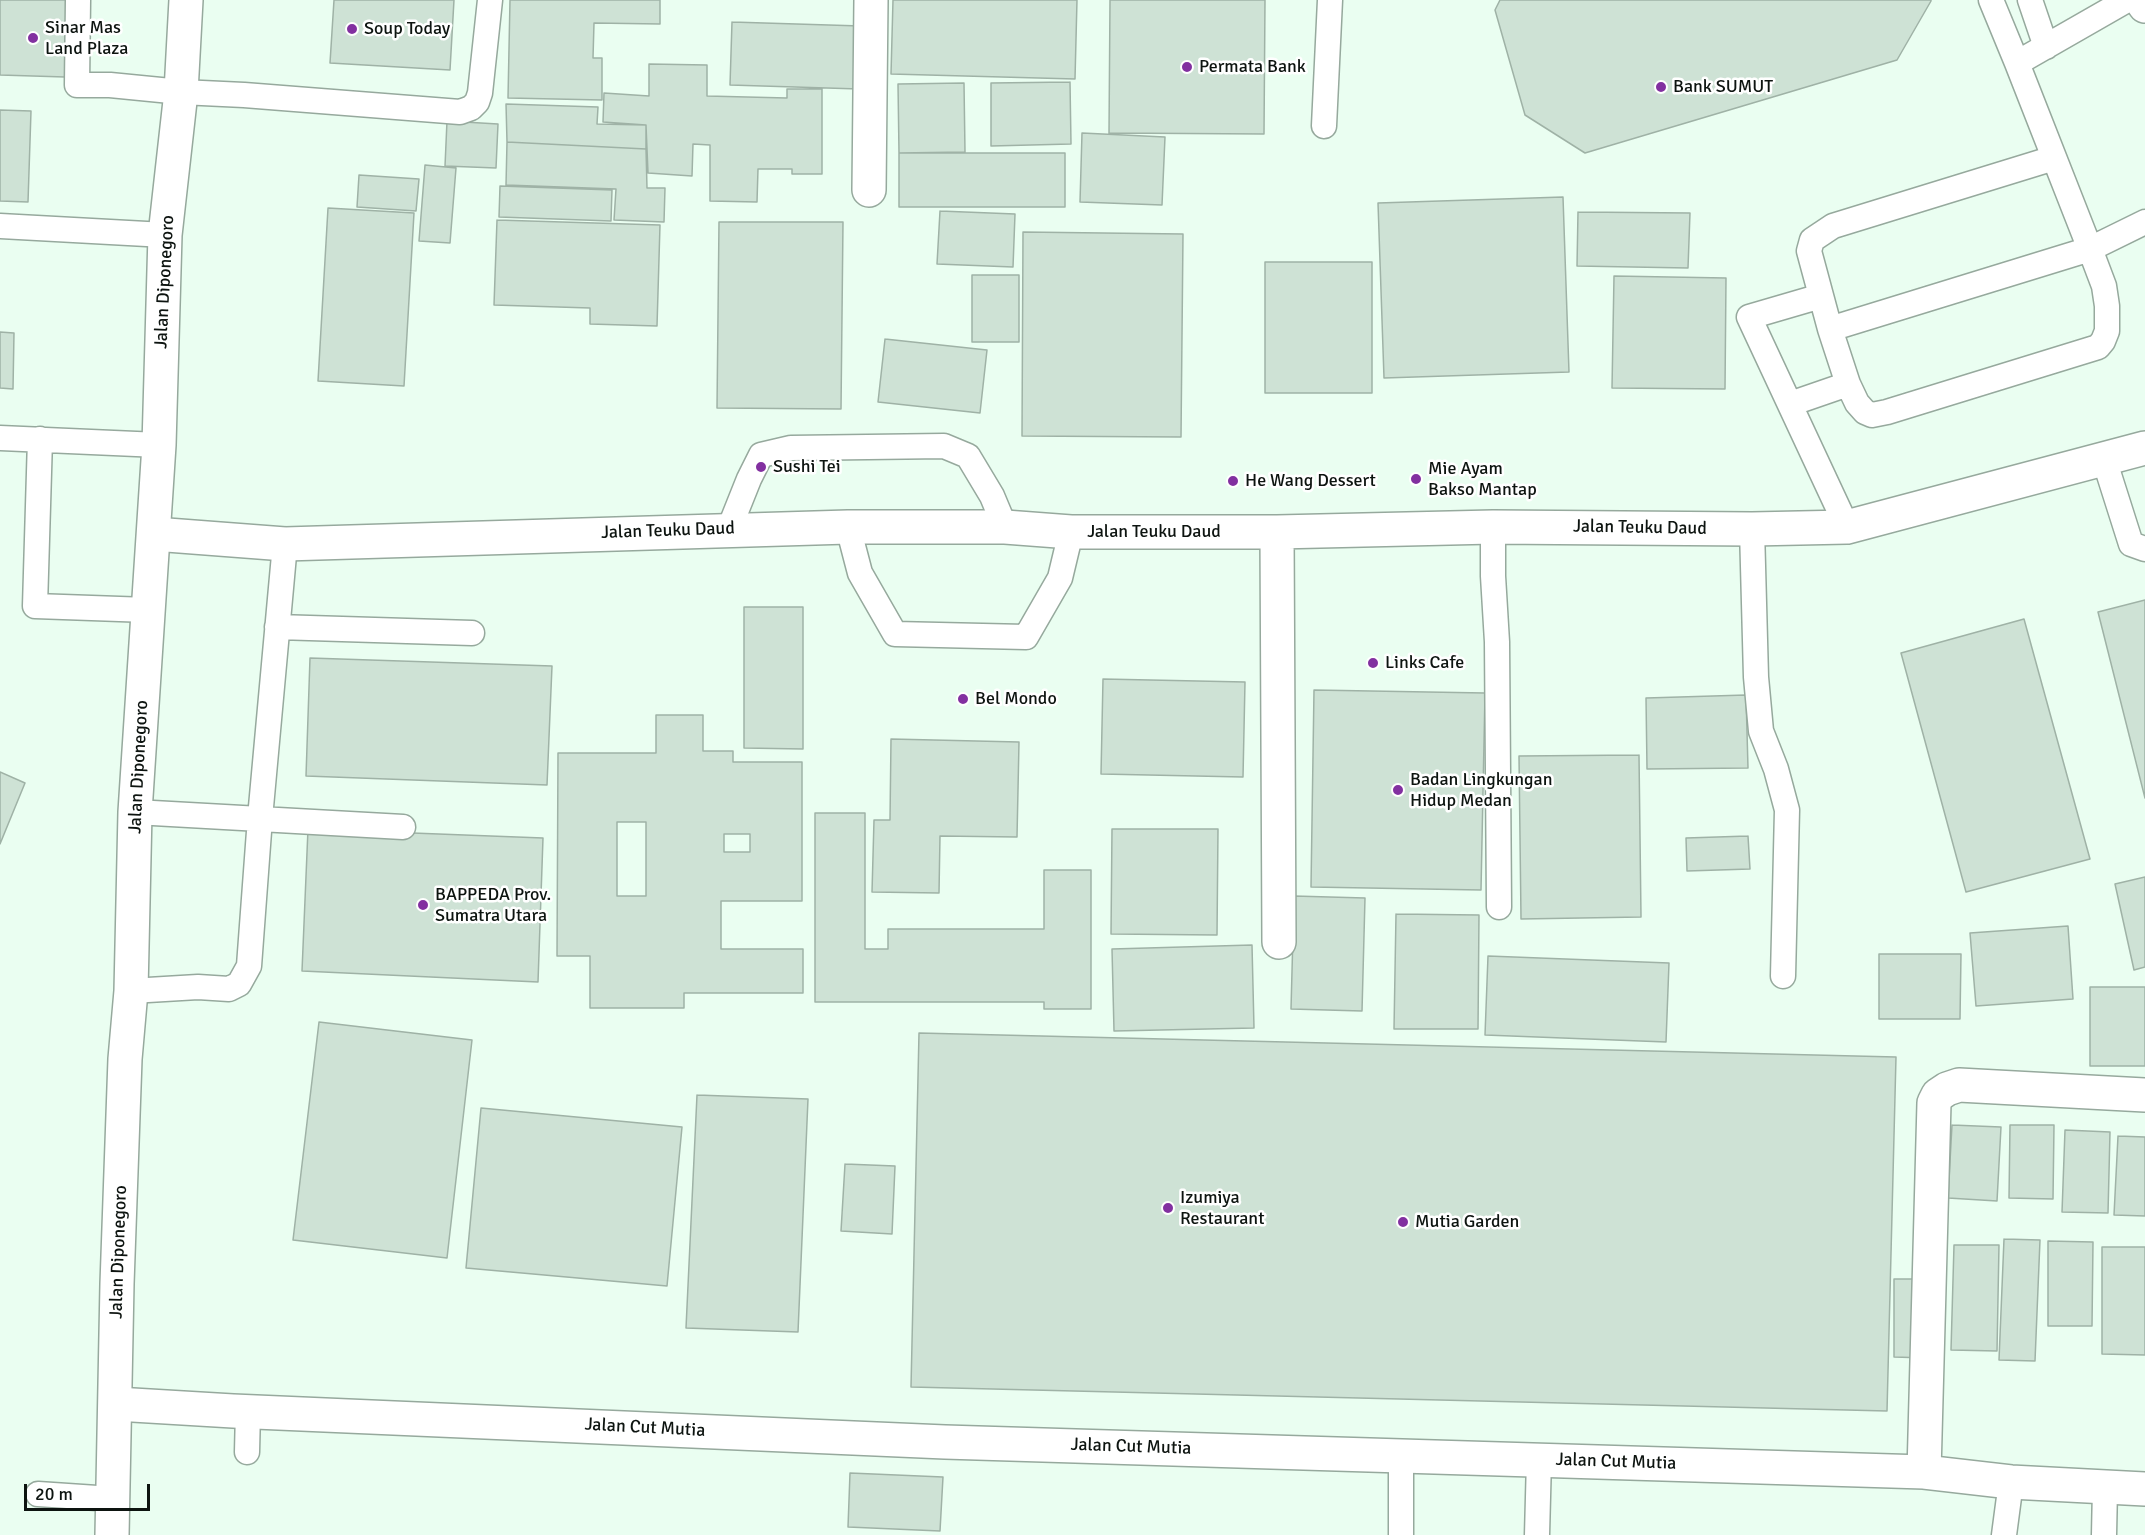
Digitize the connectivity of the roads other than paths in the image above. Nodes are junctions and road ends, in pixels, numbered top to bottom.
1 (78, 0) edge
2 (186, 0) edge
3 (489, 0) edge
4 (871, 0) edge
5 (1330, 0) edge
6 (1991, 0) edge
7 (2030, 0) edge
8 (2127, 0) edge
9 (2141, 0) edge
10 (2145, 6) edge
11 (2046, 47) junction
12 (2017, 63) junction
13 (181, 92) junction
14 (1324, 126) dead end
15 (2054, 158) junction
16 (869, 190) dead end
17 (2145, 222) edge
18 (0, 226) edge
19 (165, 235) junction
20 (2090, 249) junction
21 (1821, 296) junction
22 (1830, 329) junction
23 (1848, 384) junction
24 (1790, 404) junction
25 (0, 438) edge
26 (40, 440) junction
27 (159, 445) junction
28 (2145, 448) edge
29 (2104, 459) junction
30 (848, 527) junction
31 (1005, 527) junction
32 (1493, 527) junction
33 (1846, 527) junction
34 (729, 530) junction
35 (1752, 530) junction
36 (1071, 531) junction
37 (1277, 531) junction
38 (154, 534) junction
39 (285, 544) junction
40 (2145, 549) edge
41 (148, 610) junction
42 (277, 627) junction
43 (472, 633) dead end
44 (135, 812) junction
45 (260, 818) junction
46 (403, 827) dead end
47 (1499, 907) dead end
48 (1280, 942) dead end
49 (1784, 976) dead end
50 (131, 991) junction
51 (2145, 1095) edge
52 (116, 1404) junction
53 (248, 1411) junction
54 (247, 1452) dead end
55 (1401, 1455) junction
56 (1539, 1459) junction
57 (1924, 1472) junction
58 (2011, 1482) junction
59 (2104, 1488) junction
60 (2145, 1489) edge
61 (38, 1494) dead end
62 (112, 1499) junction
63 (112, 1535) edge
64 (1401, 1535) edge
65 (1537, 1535) edge
66 (2004, 1535) edge
67 (2104, 1535) edge

1 - 13 lane
2 - 13 street, Jalan Diponegoro
3 - 13 lane
4 - 16 street
5 - 14 lane
6 - 12 lane
7 - 11 lane
8 - 11 lane
9 - 10 street
11 - 12 lane
12 - 15 lane
13 - 19 street, Jalan Diponegoro
15 - 20 lane
15 - 21 lane
17 - 20 lane
18 - 19 lane
19 - 27 street, Jalan Diponegoro
20 - 22 lane
20 - 23 lane
21 - 22 lane
21 - 24 lane
22 - 23 lane
23 - 24 lane
24 - 33 lane
25 - 26 lane
26 - 27 lane
26 - 41 lane
27 - 38 street, Jalan Diponegoro
28 - 29 street, Jalan Teuku Daud
29 - 33 street, Jalan Teuku Daud
29 - 40 lane
30 - 31 street, Jalan Teuku Daud
30 - 34 street, Jalan Teuku Daud
30 - 36 lane
31 - 34 lane
31 - 36 street, Jalan Teuku Daud
32 - 35 street, Jalan Teuku Daud
32 - 37 street, Jalan Teuku Daud
32 - 47 lane
33 - 35 street, Jalan Teuku Daud
34 - 39 street, Jalan Teuku Daud
35 - 49 lane
36 - 37 street, Jalan Teuku Daud
37 - 48 street
38 - 39 street, Jalan Teuku Daud
38 - 41 street, Jalan Diponegoro
39 - 42 lane
41 - 44 street, Jalan Diponegoro
42 - 43 lane
42 - 45 lane
44 - 45 lane
44 - 50 street, Jalan Diponegoro
45 - 46 lane
45 - 50 lane
50 - 52 street, Jalan Diponegoro
51 - 57 street
52 - 53 street, Jalan Cut Mutia
52 - 62 street, Jalan Diponegoro
53 - 54 lane
53 - 55 street, Jalan Cut Mutia
55 - 56 street, Jalan Cut Mutia
55 - 64 lane
56 - 57 street, Jalan Cut Mutia
56 - 65 lane
57 - 58 street, Jalan Cut Mutia
58 - 59 street, Jalan Cut Mutia
58 - 66 lane
59 - 60 street, Jalan Cut Mutia
59 - 67 lane
61 - 62 lane
62 - 63 street, Jalan Diponegoro

